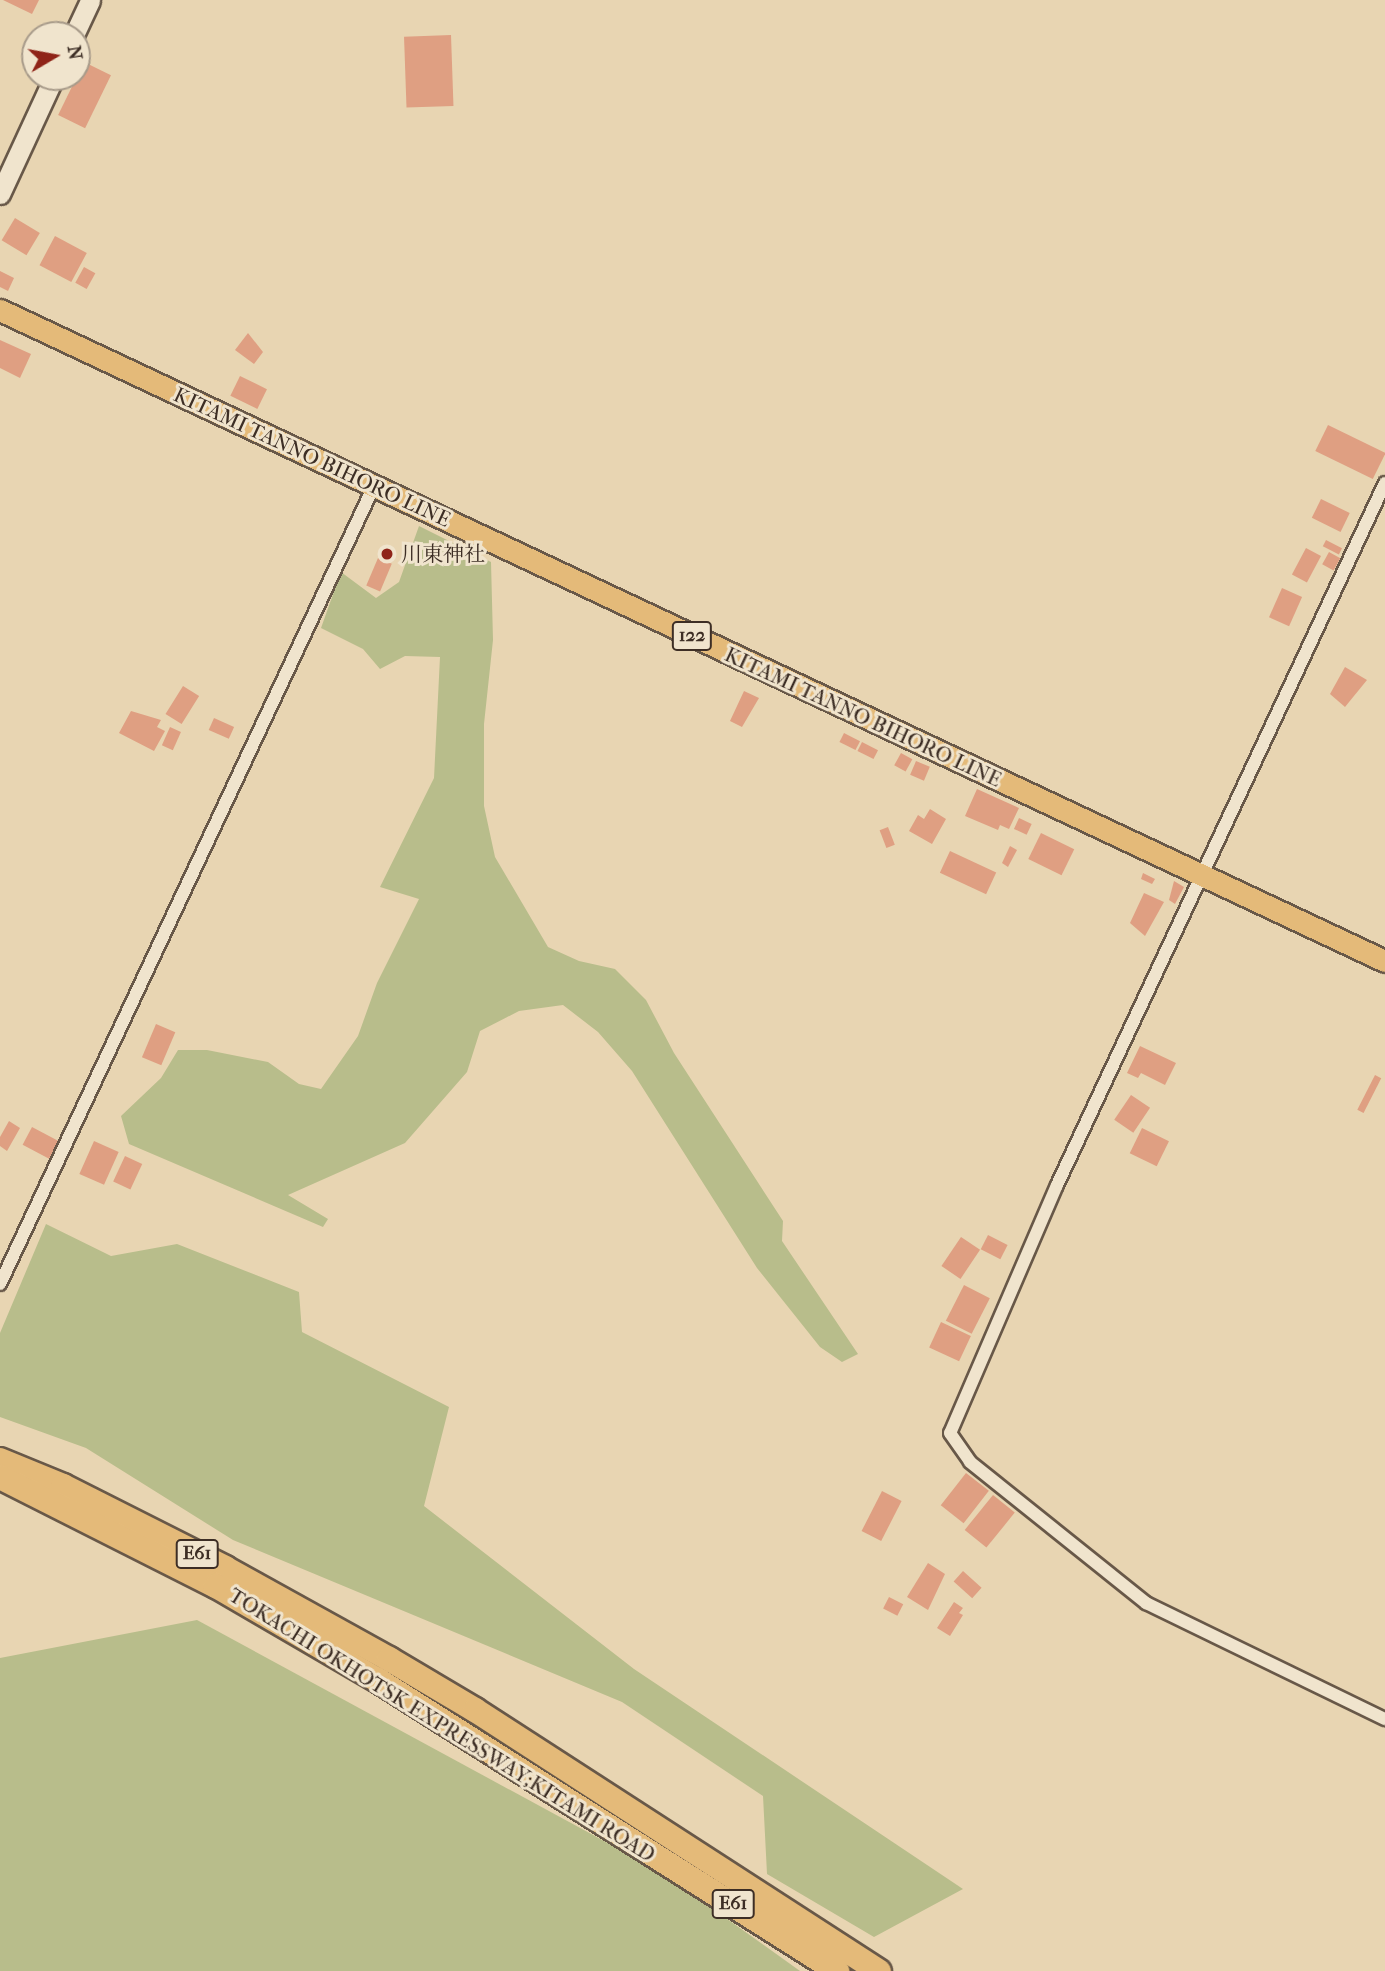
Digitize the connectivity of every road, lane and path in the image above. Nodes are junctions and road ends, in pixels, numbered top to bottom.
1 (90, 0) edge
2 (80, 21) edge
3 (48, 91) edge
4 (0, 194) edge
5 (0, 310) edge
6 (1385, 483) edge
7 (374, 486) junction
8 (1205, 877) junction
9 (1385, 961) edge
10 (0, 1284) edge
11 (0, 1460) edge
12 (0, 1477) edge
13 (382, 1669) junction
14 (1385, 1719) edge
15 (876, 1969) edge
16 (837, 1971) edge

1 - 2 main road
3 - 4 main road
5 - 7 main road, KITAMI TANNO BIHORO LINE / 122
6 - 8 street
7 - 8 main road, KITAMI TANNO BIHORO LINE / 122
7 - 10 street
8 - 9 main road, KITAMI TANNO BIHORO LINE / 122
8 - 14 street
11 - 13 highway, TOKACHI OKHOTSK EXPRESSWAY;KITAMI ROAD / E61
12 - 13 highway, TOKACHI OKHOTSK EXPRESSWAY;KITAMI ROAD / E61
13 - 15 highway, TOKACHI OKHOTSK EXPRESSWAY;KITAMI ROAD / E61
13 - 16 highway, TOKACHI OKHOTSK EXPRESSWAY;KITAMI ROAD / E61

